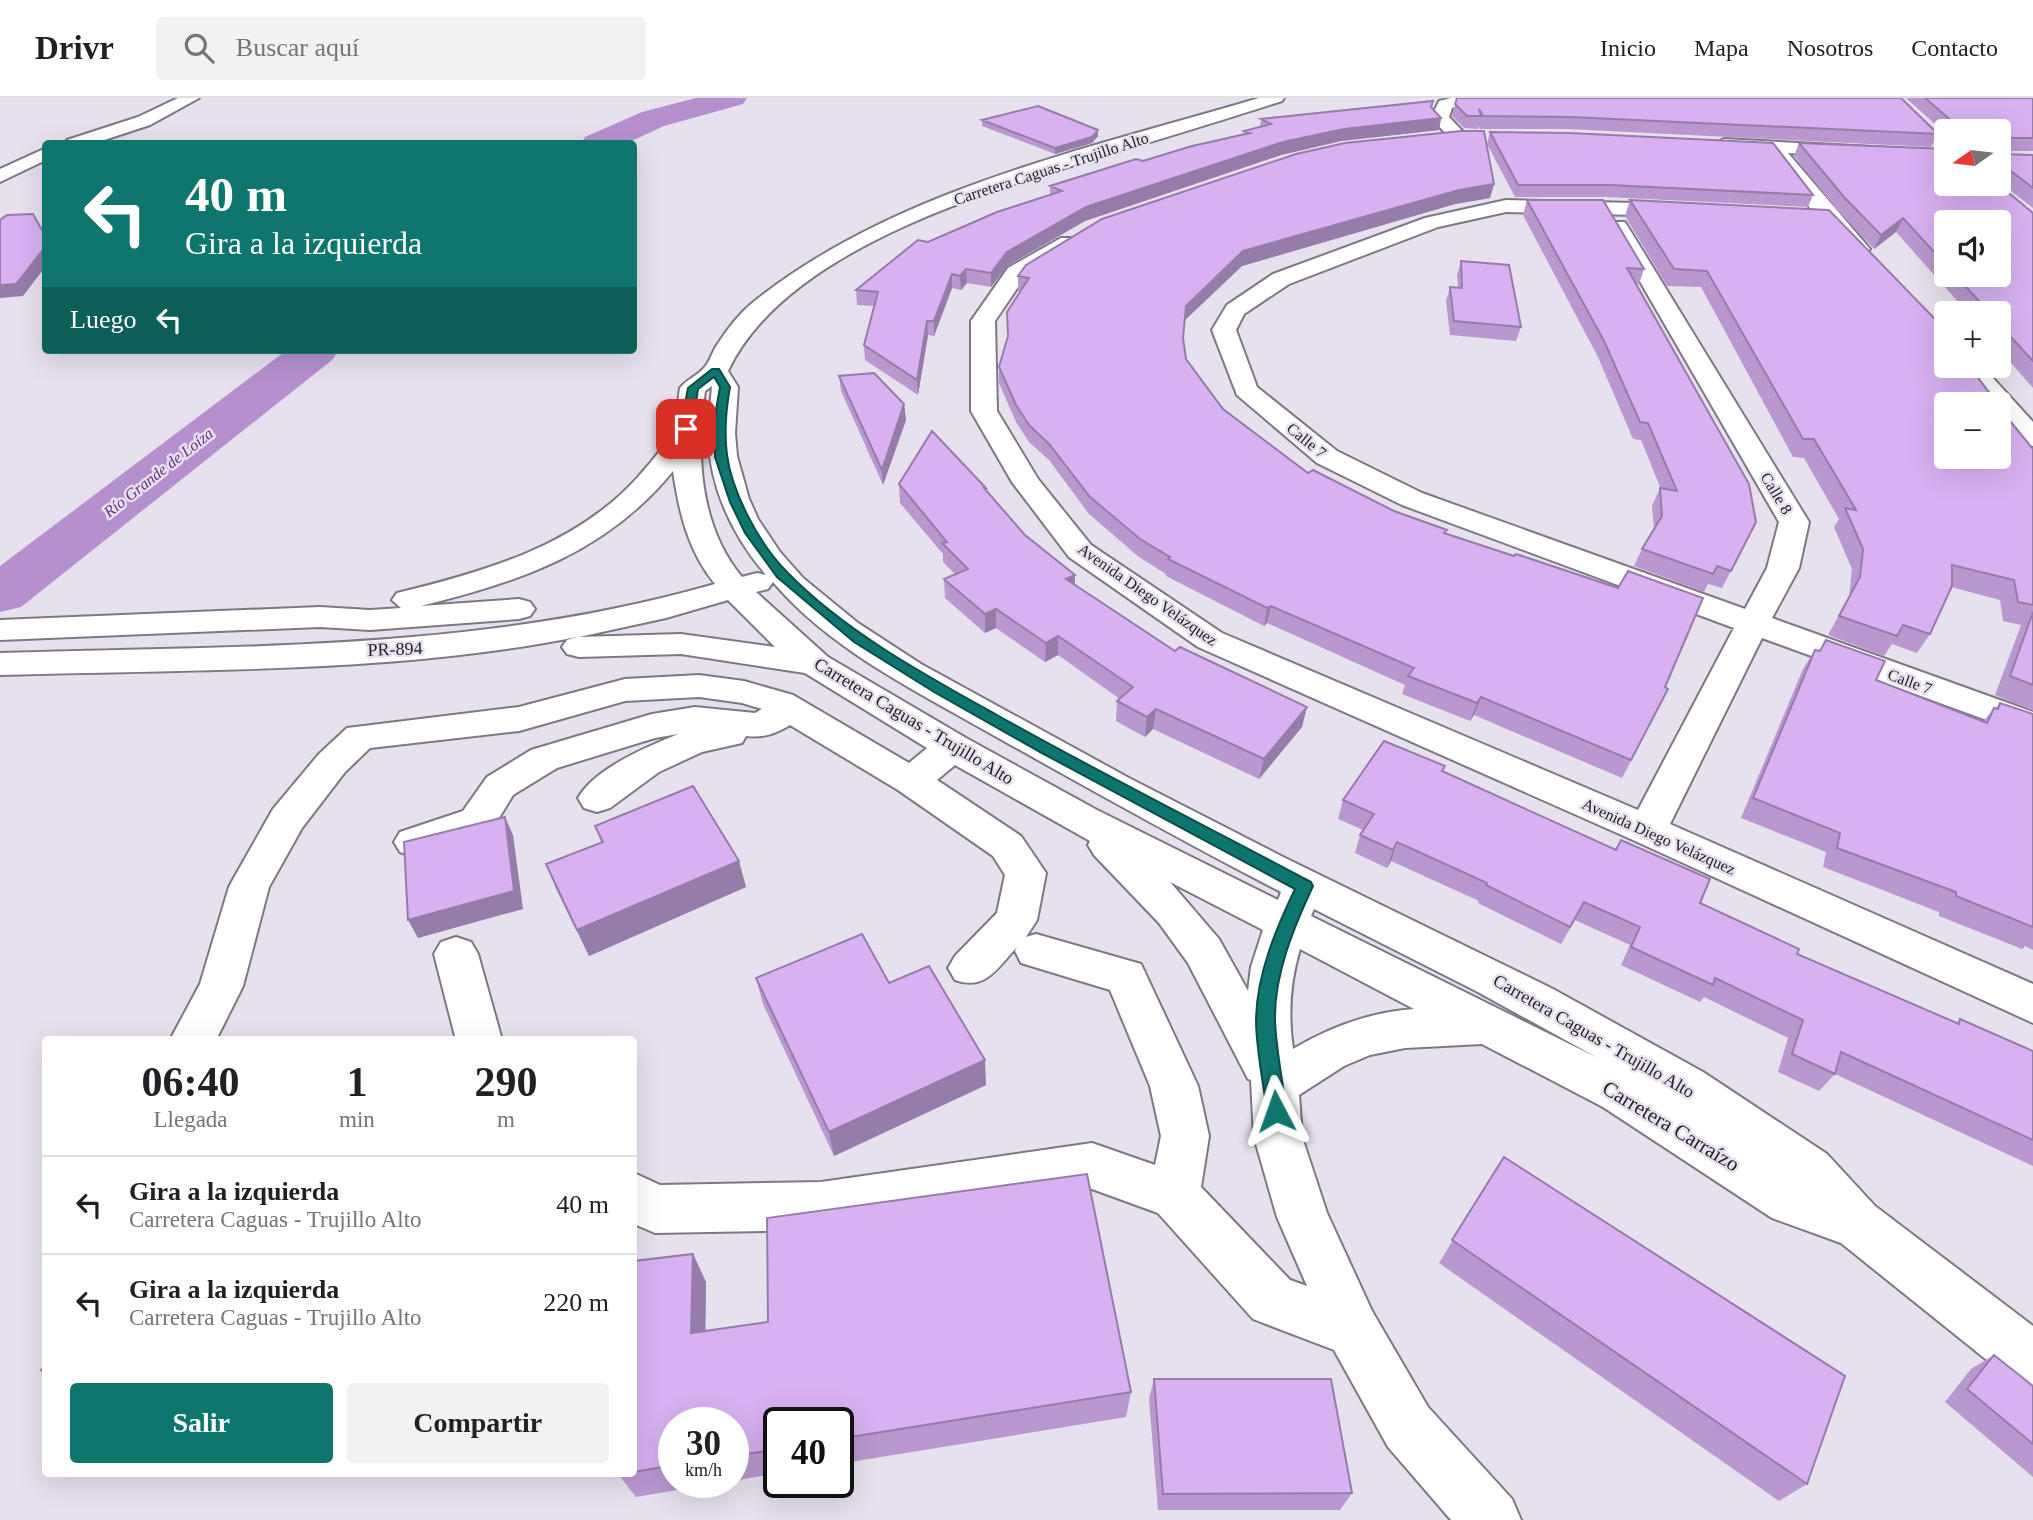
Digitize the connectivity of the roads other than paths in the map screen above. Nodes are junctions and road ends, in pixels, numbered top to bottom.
1 (191, 98) edge
2 (1276, 98) edge
3 (1468, 98) edge
4 (85, 140) edge
5 (1419, 141) edge
6 (1704, 143) edge
7 (1773, 146) junction
8 (1934, 148) edge
9 (42, 155) edge
10 (0, 176) edge
11 (1606, 206) junction
12 (1704, 211) edge
13 (1801, 215) edge
14 (1829, 217) junction
15 (1093, 227) edge
16 (1874, 264) edge
17 (716, 371) junction
18 (1980, 378) edge
19 (686, 429) junction
20 (2033, 438) edge
21 (774, 566) junction
22 (728, 581) junction
23 (320, 617) junction
24 (1752, 625) junction
25 (0, 630) edge
26 (430, 648) junction
27 (0, 664) edge
28 (816, 665) junction
29 (775, 717) junction
30 (519, 719) junction
31 (2033, 725) edge
32 (953, 747) junction
33 (519, 774) junction
34 (911, 781) junction
35 (597, 798) dead end
36 (1083, 820) junction
37 (1647, 830) junction
38 (414, 842) edge
39 (1295, 906) junction
40 (1036, 951) dead end
41 (456, 954) dead end
42 (970, 968) dead end
43 (2033, 1004) edge
44 (1490, 1028) junction
45 (195, 1036) edge
46 (478, 1036) edge
47 (1275, 1085) junction
48 (1175, 1195) junction
49 (637, 1199) edge
50 (1857, 1224) junction
51 (1353, 1330) junction
52 (2033, 1361) edge
53 (1491, 1520) edge

1 - 4 street
2 - 17 street, Carretera Caguas - Trujillo Alto
3 - 5 street
6 - 7 street
7 - 8 street
7 - 14 street
9 - 10 street
11 - 12 street, Calle 7
11 - 24 street, Calle 8
11 - 24 street, Calle 7
13 - 14 street
14 - 16 street
15 - 37 street, Avenida Diego Velázquez
17 - 19 street, Carretera Caguas - Trujillo Alto
17 - 21 street, Carretera Caguas - Trujillo Alto
18 - 20 street
19 - 22 street, Carretera Caguas - Trujillo Alto
19 - 23 street
21 - 22 street, PR-894 / PR-894
21 - 39 street, Carretera Caguas - Trujillo Alto
22 - 23 street, PR-894 / PR-894
22 - 26 street, PR-894 / PR-894
22 - 28 street, Carretera Caguas - Trujillo Alto
23 - 25 street, PR-894 / PR-894
24 - 31 street, Calle 7
24 - 37 street, Calle 8
26 - 27 street, PR-894 / PR-894
26 - 28 street
28 - 32 street, Carretera Caguas - Trujillo Alto
29 - 30 street
29 - 33 street
29 - 34 street
29 - 35 street
30 - 33 street
30 - 45 street
32 - 34 street
32 - 36 street, Carretera Caguas - Trujillo Alto
33 - 38 street
34 - 42 street
36 - 39 street, Carretera Caguas - Trujillo Alto
36 - 47 street
37 - 43 street, Avenida Diego Velázquez
39 - 44 street, Carretera Carraízo
39 - 47 street
39 - 50 street, Carretera Caguas - Trujillo Alto
40 - 48 street
41 - 46 street
44 - 47 street
44 - 50 street, Carretera Carraízo
47 - 51 street
48 - 49 street
48 - 51 street
50 - 52 street, Carretera Carraízo
51 - 53 street

